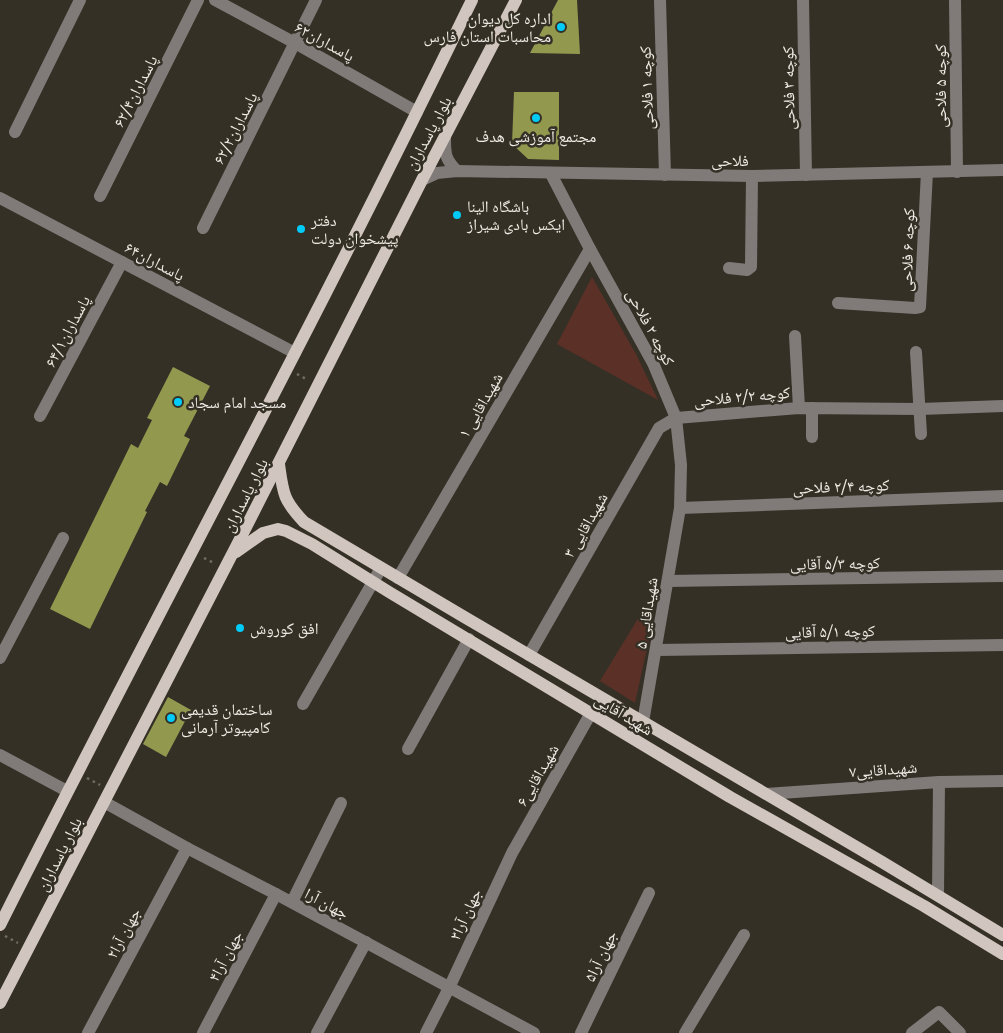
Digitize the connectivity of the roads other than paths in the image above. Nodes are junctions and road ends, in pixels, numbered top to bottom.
1 (80, 0) edge
2 (198, 0) edge
3 (215, 0) edge
4 (316, 0) edge
5 (472, 0) edge
6 (516, 0) edge
7 (660, 0) edge
8 (803, 0) edge
9 (955, 0) edge
10 (295, 43) junction
11 (418, 112) junction
12 (15, 132) dead end
13 (444, 138) junction
14 (1003, 170) edge
15 (457, 171) junction
16 (926, 172) junction
17 (957, 172) junction
18 (551, 174) junction
19 (665, 175) junction
20 (806, 175) junction
21 (752, 176) junction
22 (422, 180) junction
23 (100, 196) dead end
24 (0, 198) edge
25 (203, 228) dead end
26 (590, 249) junction
27 (122, 262) junction
28 (729, 268) dead end
29 (838, 303) dead end
30 (794, 336) dead end
31 (916, 352) dead end
32 (295, 353) junction
33 (1003, 406) edge
34 (805, 408) junction
35 (920, 409) junction
36 (40, 416) dead end
37 (676, 418) junction
38 (921, 434) dead end
39 (812, 437) dead end
40 (279, 464) junction
41 (1003, 496) edge
42 (680, 508) junction
43 (297, 514) junction
44 (286, 531) junction
45 (62, 538) dead end
46 (231, 557) junction
47 (381, 568) junction
48 (1003, 576) edge
49 (398, 578) junction
50 (374, 582) junction
51 (668, 582) junction
52 (469, 640) junction
53 (1003, 645) edge
54 (656, 650) junction
55 (529, 655) junction
56 (0, 658) edge
57 (303, 704) dead end
58 (591, 713) junction
59 (644, 722) junction
60 (408, 749) dead end
61 (0, 755) edge
62 (1003, 781) edge
63 (939, 782) junction
64 (67, 791) junction
65 (766, 794) junction
66 (107, 796) junction
67 (341, 803) dead end
68 (187, 848) junction
69 (512, 853) joint
70 (649, 893) dead end
71 (276, 894) junction
72 (938, 895) junction
73 (292, 902) junction
74 (0, 925) edge
75 (1003, 934) edge
76 (744, 935) dead end
77 (366, 942) junction
78 (1003, 954) edge
79 (449, 988) junction
80 (0, 1003) edge
81 (88, 1033) edge
82 (203, 1033) edge
83 (317, 1033) edge
84 (426, 1033) edge
85 (534, 1033) edge
86 (581, 1033) edge
87 (685, 1033) edge
88 (912, 1033) edge
89 (960, 1033) edge

1 - 12 street
2 - 23 street, پاسداران۶۲/۴
3 - 10 street, پاسداران۶۲
4 - 10 street, پاسداران۶۲/۲
5 - 11 main road, بلوار پاسداران
6 - 13 main road, بلوار پاسداران
7 - 19 street, کوچه ۱ فلاحی
8 - 20 street, کوچه ۳ فلاحی
9 - 17 street, کوچه ۵ فلاحی
10 - 11 street, پاسداران۶۲
10 - 25 street, پاسداران۶۲/۲
11 - 32 main road, بلوار پاسداران
13 - 15 street
13 - 22 main road, بلوار پاسداران
14 - 17 street, فلاحی
15 - 18 street, فلاحی
15 - 22 street, فلاحی
16 - 17 street, فلاحی
16 - 20 street, فلاحی
16 - 29 street, کوچه ۶ فلاحی
18 - 19 street, فلاحی
18 - 26 street, کوچه ۲ فلاحی
19 - 21 street, فلاحی
20 - 21 street, فلاحی
21 - 28 street
22 - 40 main road, بلوار پاسداران
24 - 27 street, پاسداران۶۴
26 - 37 street, کوچه ۲ فلاحی
26 - 49 street, ۱ شهیداقایی
27 - 32 street, پاسداران۶۴
27 - 36 street, پاسداران۶۴/۱
30 - 34 street, کوچه ۲/۲ فلاحی
31 - 35 street
32 - 64 main road, بلوار پاسداران
33 - 35 street
34 - 35 street
34 - 37 street, کوچه ۲/۲ فلاحی
34 - 39 street
35 - 38 street
37 - 42 street, کوچه ۲ فلاحی
37 - 55 street, ۳ شهیداقایی
40 - 43 main road, شهید آقایی
40 - 46 main road, بلوار پاسداران
41 - 42 street, کوچه ۲/۴ فلاحی
42 - 51 street, ۵ شهیداقایی
43 - 44 main road
43 - 47 main road, شهید آقایی
44 - 46 main road
44 - 50 main road, شهید آقایی
45 - 56 street
46 - 66 main road, بلوار پاسداران
47 - 49 main road, شهید آقایی
47 - 50 street
48 - 51 street, کوچه ۵/۳ آقایی
49 - 55 main road, شهید آقایی
50 - 52 main road, شهید آقایی
50 - 57 street
51 - 54 street, ۵ شهیداقایی
52 - 58 main road, شهید آقایی
52 - 60 street
53 - 54 street, کوچه ۵/۱ آقایی
54 - 59 street, ۵ شهیداقایی
55 - 59 main road, شهید آقایی
58 - 69 street, شهیداقایی۶
58 - 78 main road, شهید آقایی
59 - 65 main road, شهید آقایی
61 - 64 street
62 - 63 street, شهیداقایی۷
63 - 65 street, شهیداقایی۷
63 - 72 street
64 - 74 main road, بلوار پاسداران
65 - 72 main road, شهید آقایی
66 - 68 street, جهان آرا
66 - 80 main road, بلوار پاسداران
67 - 73 street
68 - 71 street, جهان آرا
68 - 81 street, جهان آرا۲
69 - 79 street, جهان آرا۳
70 - 86 street, جهان آرا۵
71 - 73 street, جهان آرا
71 - 82 street, جهان آرا۴
72 - 75 main road, شهید آقایی
73 - 77 street, جهان آرا
76 - 87 street
77 - 79 street, جهان آرا
77 - 83 street
79 - 84 street, جهان آرا۳
79 - 85 street, جهان آرا
88 - 89 street

